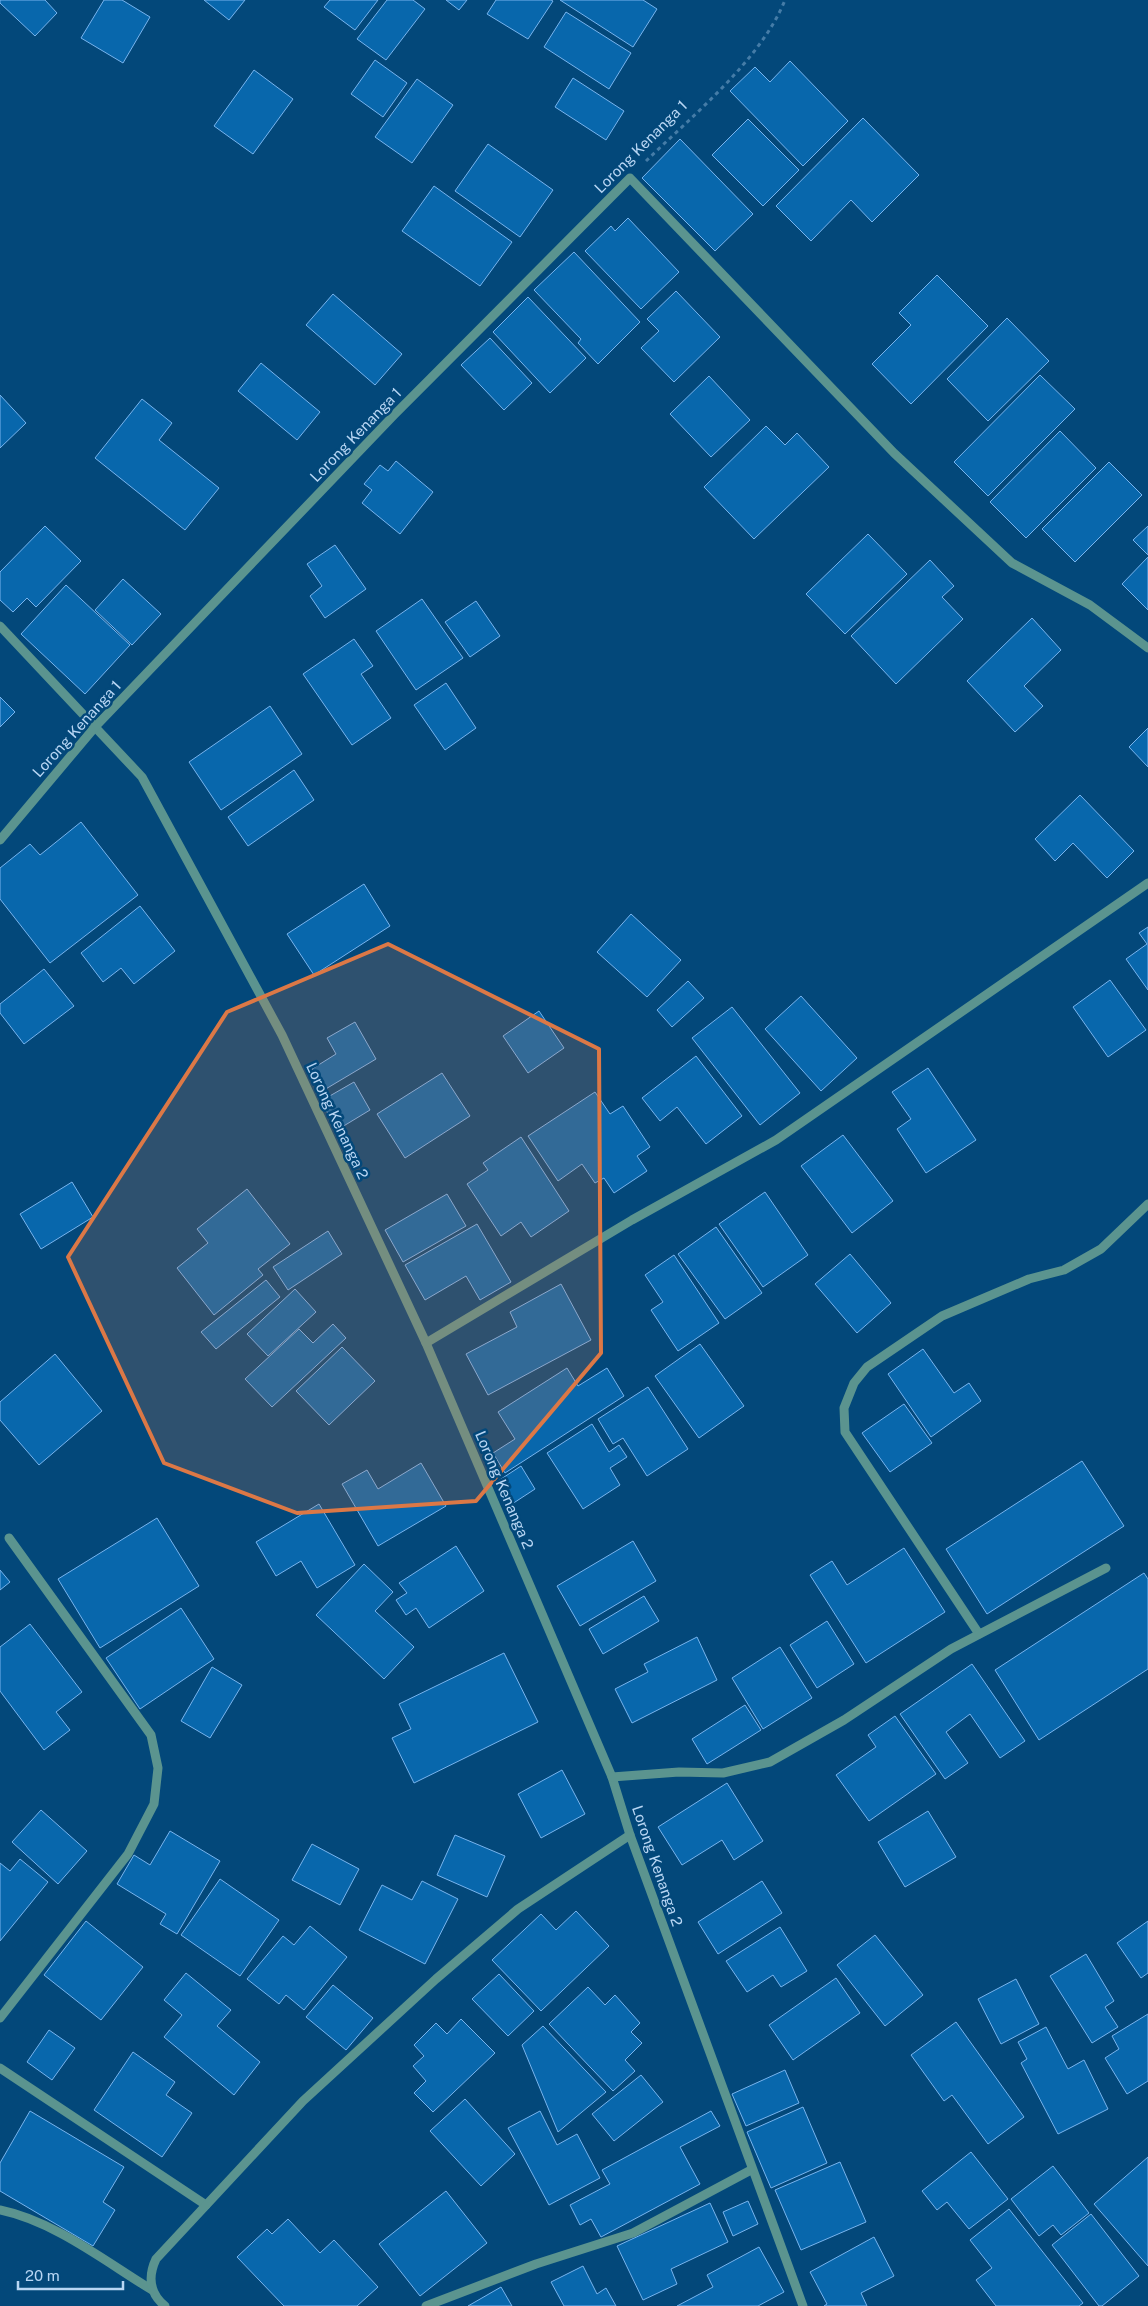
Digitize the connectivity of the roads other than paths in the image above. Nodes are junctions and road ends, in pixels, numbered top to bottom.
1 (0, 626) edge
2 (1148, 648) edge
3 (95, 727) junction
4 (0, 840) edge
5 (1148, 884) edge
6 (1148, 1204) edge
7 (426, 1344) junction
8 (9, 1538) dead end
9 (1106, 1568) dead end
10 (979, 1634) junction
11 (612, 1777) junction
12 (630, 1835) junction
13 (0, 2018) edge
14 (0, 2068) edge
15 (751, 2170) junction
16 (206, 2205) junction
17 (0, 2210) edge
18 (152, 2290) junction
19 (165, 2306) edge
20 (426, 2306) edge
21 (803, 2306) edge

1 - 3 street, Lorong Kenanga 2
2 - 3 street, Lorong Kenanga 1
3 - 4 street, Lorong Kenanga 1
3 - 7 street, Lorong Kenanga 2
5 - 7 street
6 - 10 street
7 - 11 street, Lorong Kenanga 2
8 - 13 street
9 - 10 street
10 - 11 street
11 - 12 street, Lorong Kenanga 2
12 - 15 street, Lorong Kenanga 2
12 - 16 street
14 - 16 street
15 - 20 street
15 - 21 street, Lorong Kenanga 2
16 - 18 street
17 - 18 street
18 - 19 street

